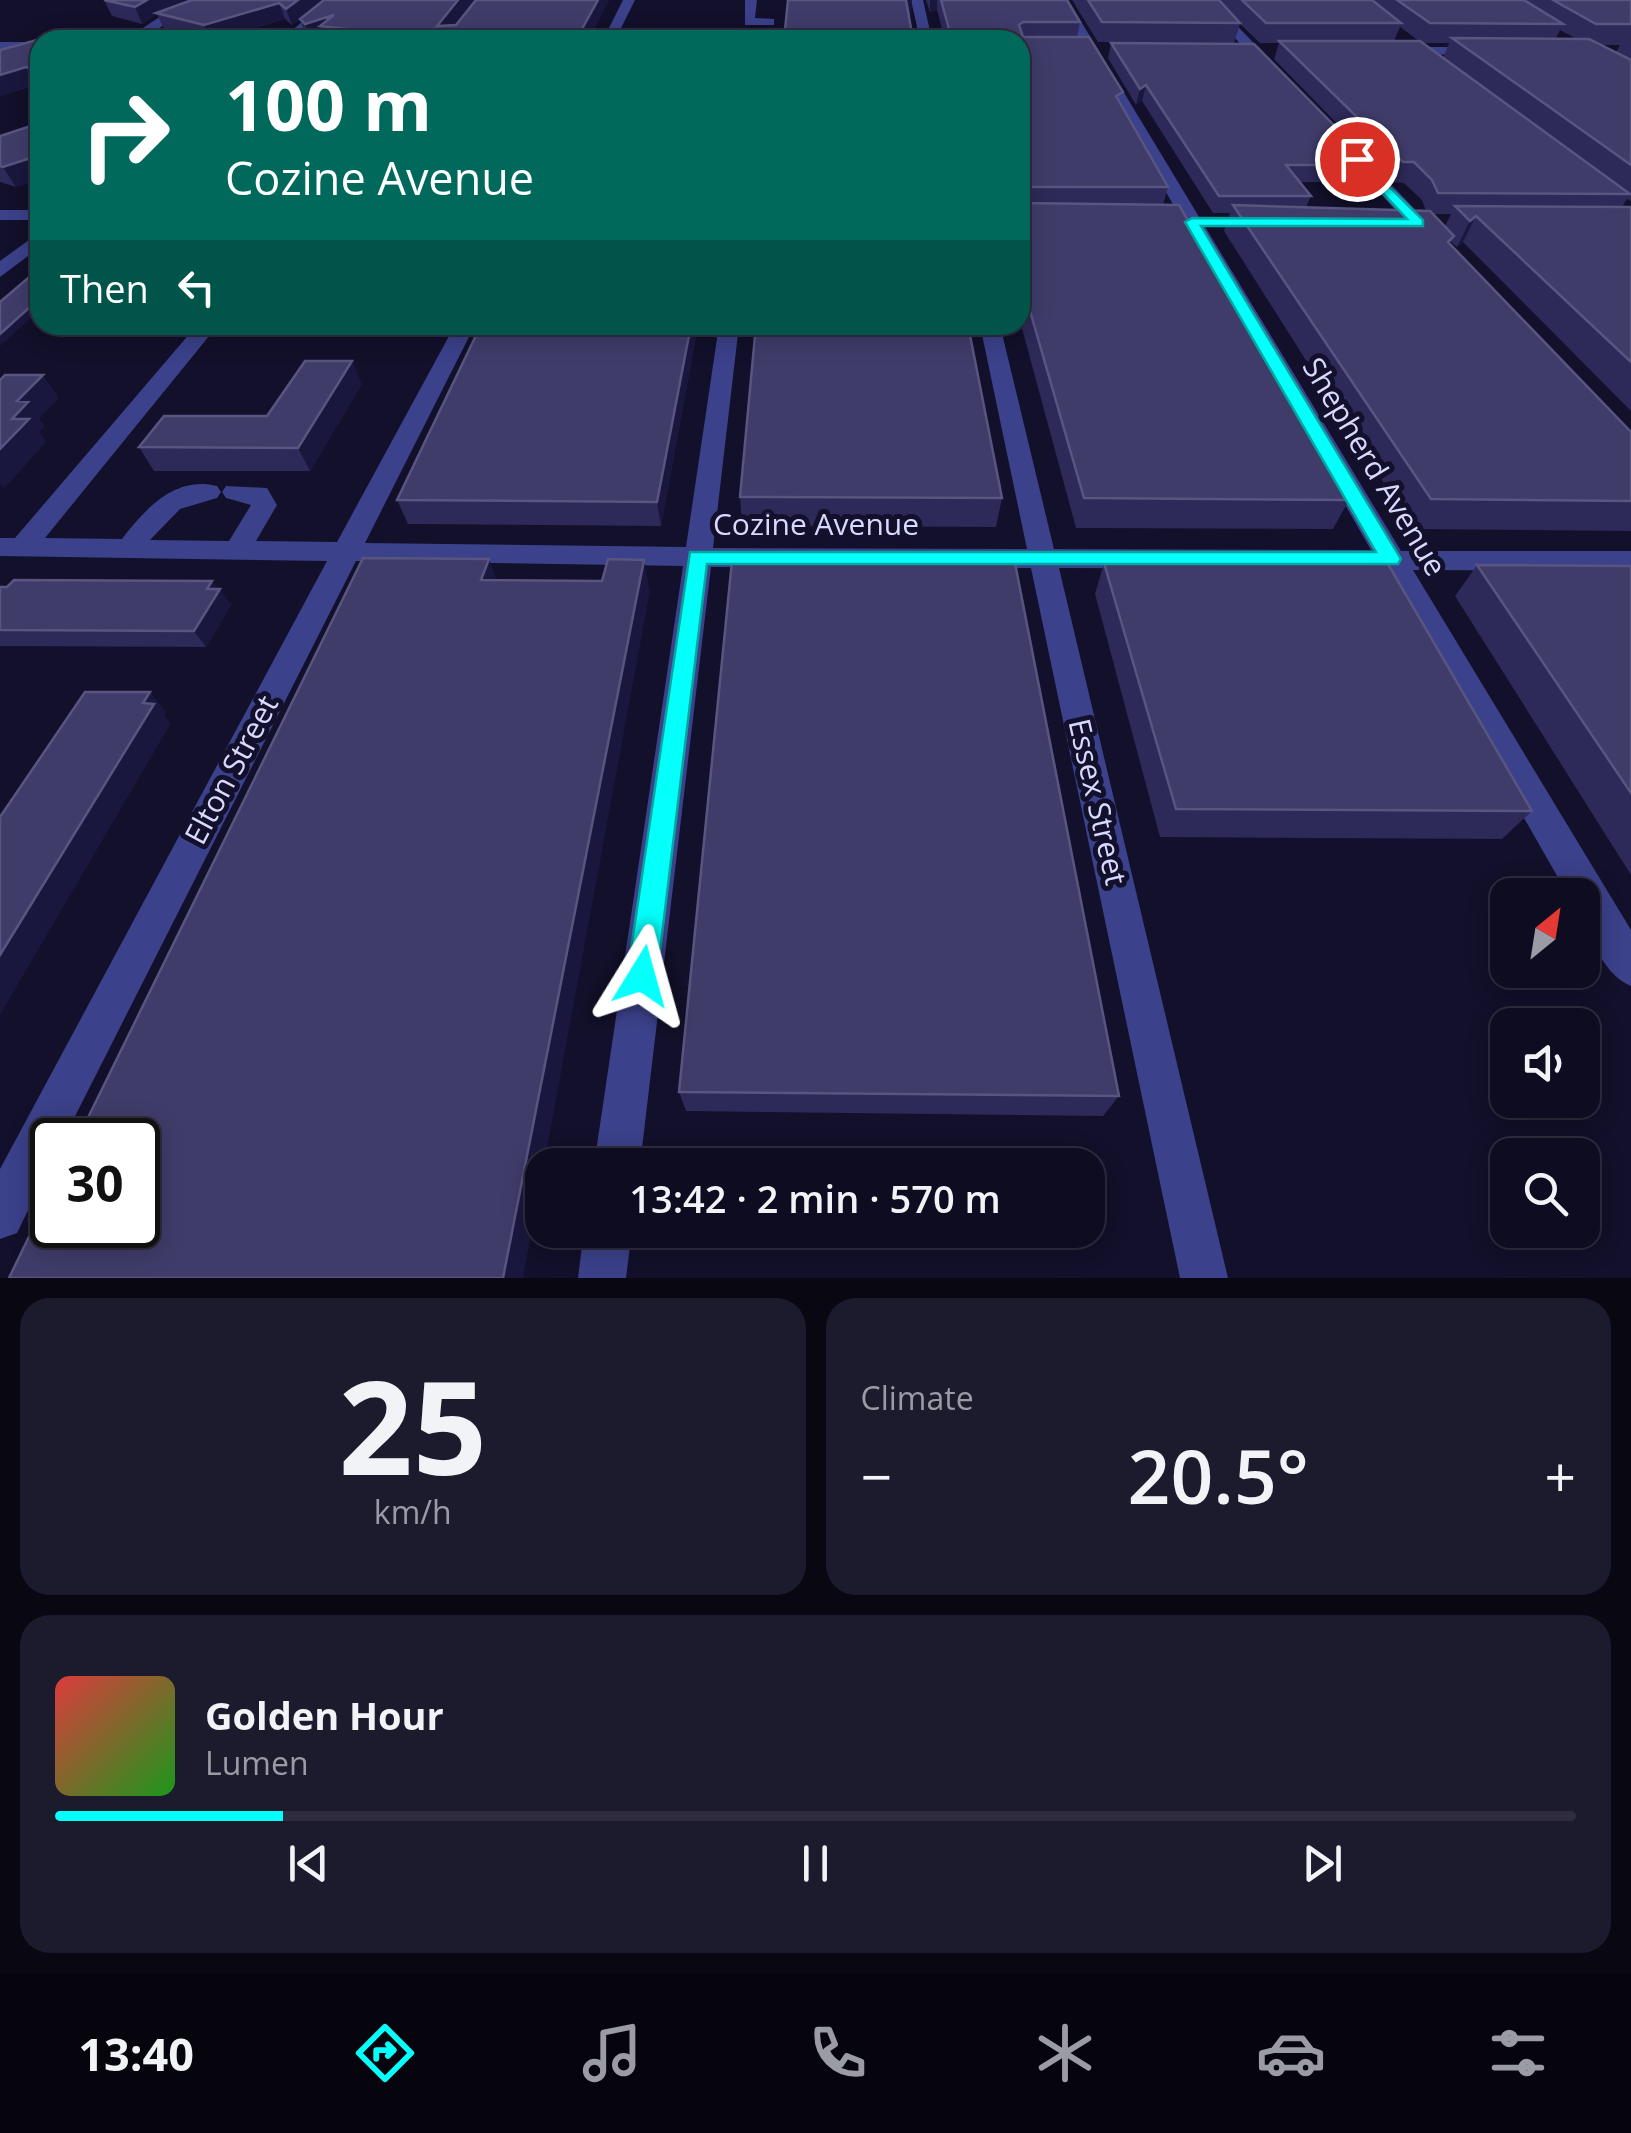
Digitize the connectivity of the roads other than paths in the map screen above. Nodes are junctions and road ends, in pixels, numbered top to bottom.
1 (226, 0) edge
2 (629, 0) edge
3 (751, 0) edge
4 (917, 0) edge
5 (1062, 0) edge
6 (1206, 0) edge
7 (336, 1) edge
8 (353, 1) edge
9 (158, 2) edge
10 (171, 15) junction
11 (147, 30) edge
12 (299, 30) edge
13 (614, 30) edge
14 (769, 30) edge
15 (924, 30) edge
16 (1394, 33) edge
17 (0, 46) edge
18 (16, 46) junction
19 (30, 46) edge
20 (1383, 51) edge
21 (1418, 51) junction
22 (1509, 52) edge
23 (0, 53) edge
24 (1441, 69) edge
25 (1286, 84) edge
26 (1326, 126) edge
27 (0, 215) edge
28 (30, 216) edge
29 (1395, 223) edge
30 (1418, 223) junction
31 (1441, 224) edge
32 (30, 246) edge
33 (1449, 256) edge
34 (0, 271) edge
35 (199, 335) edge
36 (460, 335) edge
37 (728, 335) edge
38 (992, 335) edge
39 (208, 492) dead end
40 (236, 492) dead end
41 (11, 547) edge
42 (130, 549) junction
43 (237, 550) junction
44 (346, 552) junction
45 (698, 557) junction
46 (1042, 559) junction
47 (1390, 559) junction
48 (1631, 562) edge
49 (1631, 967) edge
50 (619, 1148) edge
51 (0, 1216) edge
52 (606, 1248) edge
53 (602, 1278) edge
54 (1204, 1278) edge

1 - 10 street
2 - 13 street
3 - 14 street
4 - 15 street
5 - 47 street, Shepherd Avenue
6 - 25 street
7 - 8 street
7 - 12 street
9 - 10 street
10 - 11 street
16 - 21 street
17 - 18 street
18 - 19 street
18 - 23 street
20 - 21 street
21 - 22 street
21 - 24 street
26 - 30 street
27 - 28 street
29 - 30 street
30 - 31 street
30 - 33 street
32 - 34 street
35 - 41 street
36 - 44 street, Elton Street
37 - 45 street
38 - 46 street, Essex Street
39 - 42 street
40 - 43 street
41 - 42 street, Cozine Avenue
42 - 43 street, Cozine Avenue
43 - 44 street, Cozine Avenue
44 - 45 street, Cozine Avenue
44 - 51 street, Elton Street
45 - 46 street, Cozine Avenue
45 - 50 street
46 - 47 street, Cozine Avenue
46 - 54 street, Essex Street
47 - 48 street, Cozine Avenue
47 - 49 street, Shepherd Avenue
52 - 53 street

